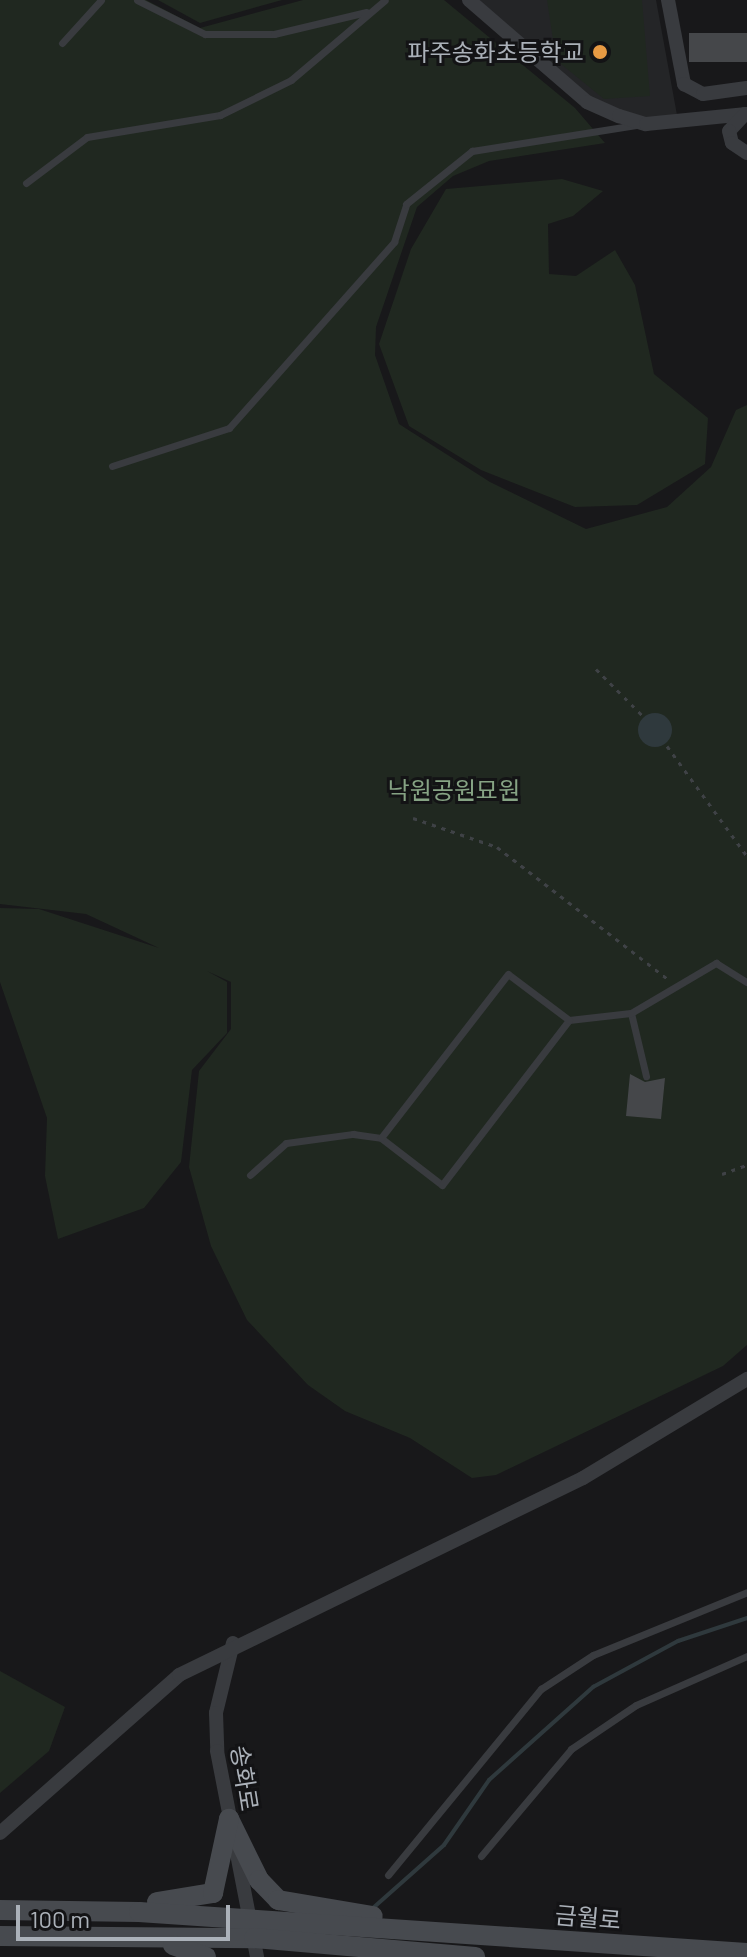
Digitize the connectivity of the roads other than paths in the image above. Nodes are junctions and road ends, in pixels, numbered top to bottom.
1 (101, 0) edge
2 (137, 0) edge
3 (385, 0) edge
4 (469, 0) edge
5 (668, 0) edge
6 (368, 11) junction
7 (62, 43) dead end
8 (747, 88) edge
9 (747, 114) edge
10 (646, 124) junction
11 (747, 153) edge
12 (26, 183) dead end
13 (112, 466) dead end
14 (747, 982) edge
15 (631, 1013) junction
16 (569, 1020) junction
17 (646, 1076) dead end
18 (381, 1138) junction
19 (250, 1175) dead end
20 (747, 1379) edge
21 (747, 1592) edge
22 (233, 1643) junction
23 (747, 1656) edge
24 (229, 1819) junction
25 (0, 1833) edge
26 (481, 1856) dead end
27 (388, 1875) dead end
28 (0, 1910) edge
29 (139, 1912) junction
30 (354, 1922) junction
31 (0, 1936) edge
32 (254, 1938) edge
33 (158, 1940) junction
34 (747, 1953) edge
35 (373, 1954) edge
36 (411, 1956) edge
37 (206, 1957) edge
38 (475, 1957) edge

1 - 7 lane
2 - 6 lane
3 - 6 lane
4 - 10 street
5 - 8 street
6 - 12 lane
9 - 10 street
9 - 11 street
10 - 13 lane
14 - 15 lane
15 - 16 lane
15 - 17 lane
16 - 18 lane
16 - 18 lane
18 - 19 lane
20 - 22 street
21 - 27 lane
22 - 24 street, 송화로
22 - 25 street
23 - 26 lane
24 - 29 main road
24 - 30 main road
24 - 32 street, 송화로
28 - 29 main road
29 - 32 main road
30 - 32 main road
30 - 34 main road, 금월로
31 - 33 main road
32 - 33 main road
32 - 35 main road
33 - 37 main road
35 - 36 main road
36 - 38 main road

